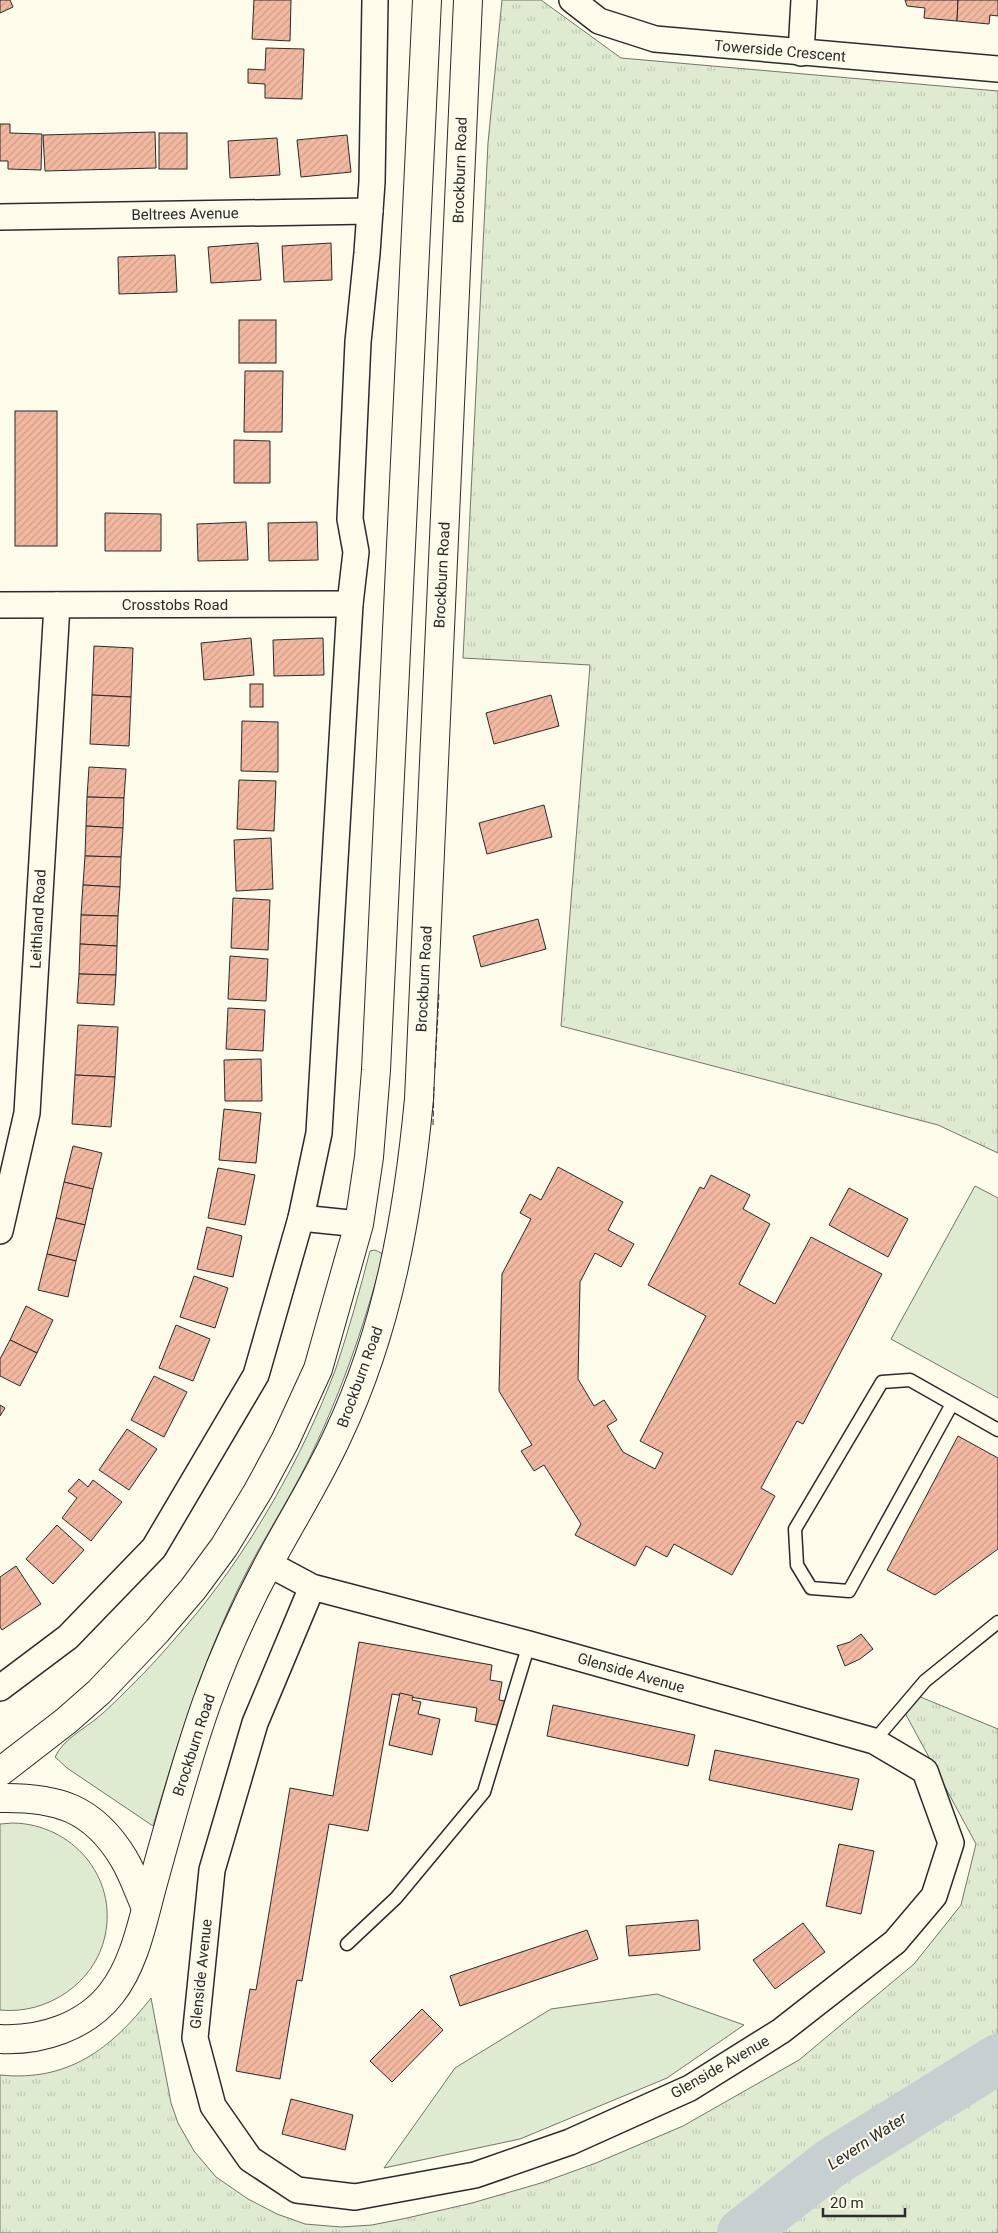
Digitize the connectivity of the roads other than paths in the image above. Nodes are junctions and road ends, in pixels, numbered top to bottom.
1 (376, 0) edge
2 (427, 0) edge
3 (468, 0) edge
4 (572, 0) edge
5 (804, 0) edge
6 (801, 53) junction
7 (998, 69) edge
8 (370, 211) junction
9 (0, 217) edge
10 (408, 407) junction
11 (449, 409) junction
12 (350, 604) junction
13 (0, 605) edge
14 (57, 605) junction
15 (301, 1218) junction
16 (359, 1224) junction
17 (0, 1231) edge
18 (402, 1234) junction
19 (952, 1404) junction
20 (998, 1430) edge
21 (269, 1564) junction
22 (312, 1587) junction
23 (998, 1622) edge
24 (529, 1644) junction
25 (0, 1688) edge
26 (874, 1741) junction
27 (0, 1772) edge
28 (0, 1798) edge
29 (146, 1908) junction
30 (347, 1944) dead end
31 (0, 2039) edge

1 - 8 street
2 - 10 street
3 - 11 street, Brockburn Road
4 - 6 street, Towerside Crescent
5 - 6 street
6 - 7 street, Towerside Crescent
8 - 9 street, Beltrees Avenue
8 - 12 street
10 - 11 street
10 - 16 street
11 - 18 street, Brockburn Road
12 - 14 street, Crosstobs Road
12 - 15 street
13 - 14 street, Crosstobs Road
14 - 17 street, Leithland Road
15 - 16 street
15 - 25 street
16 - 18 street
16 - 27 street
18 - 21 street, Brockburn Road
19 - 19 lane
19 - 20 lane
21 - 22 street, Glenside Avenue
21 - 29 street, Brockburn Road
22 - 24 street, Glenside Avenue
22 - 26 street, Glenside Avenue
23 - 26 lane
24 - 26 street, Glenside Avenue
24 - 30 lane
28 - 29 street
29 - 31 street, Brockburn Road

